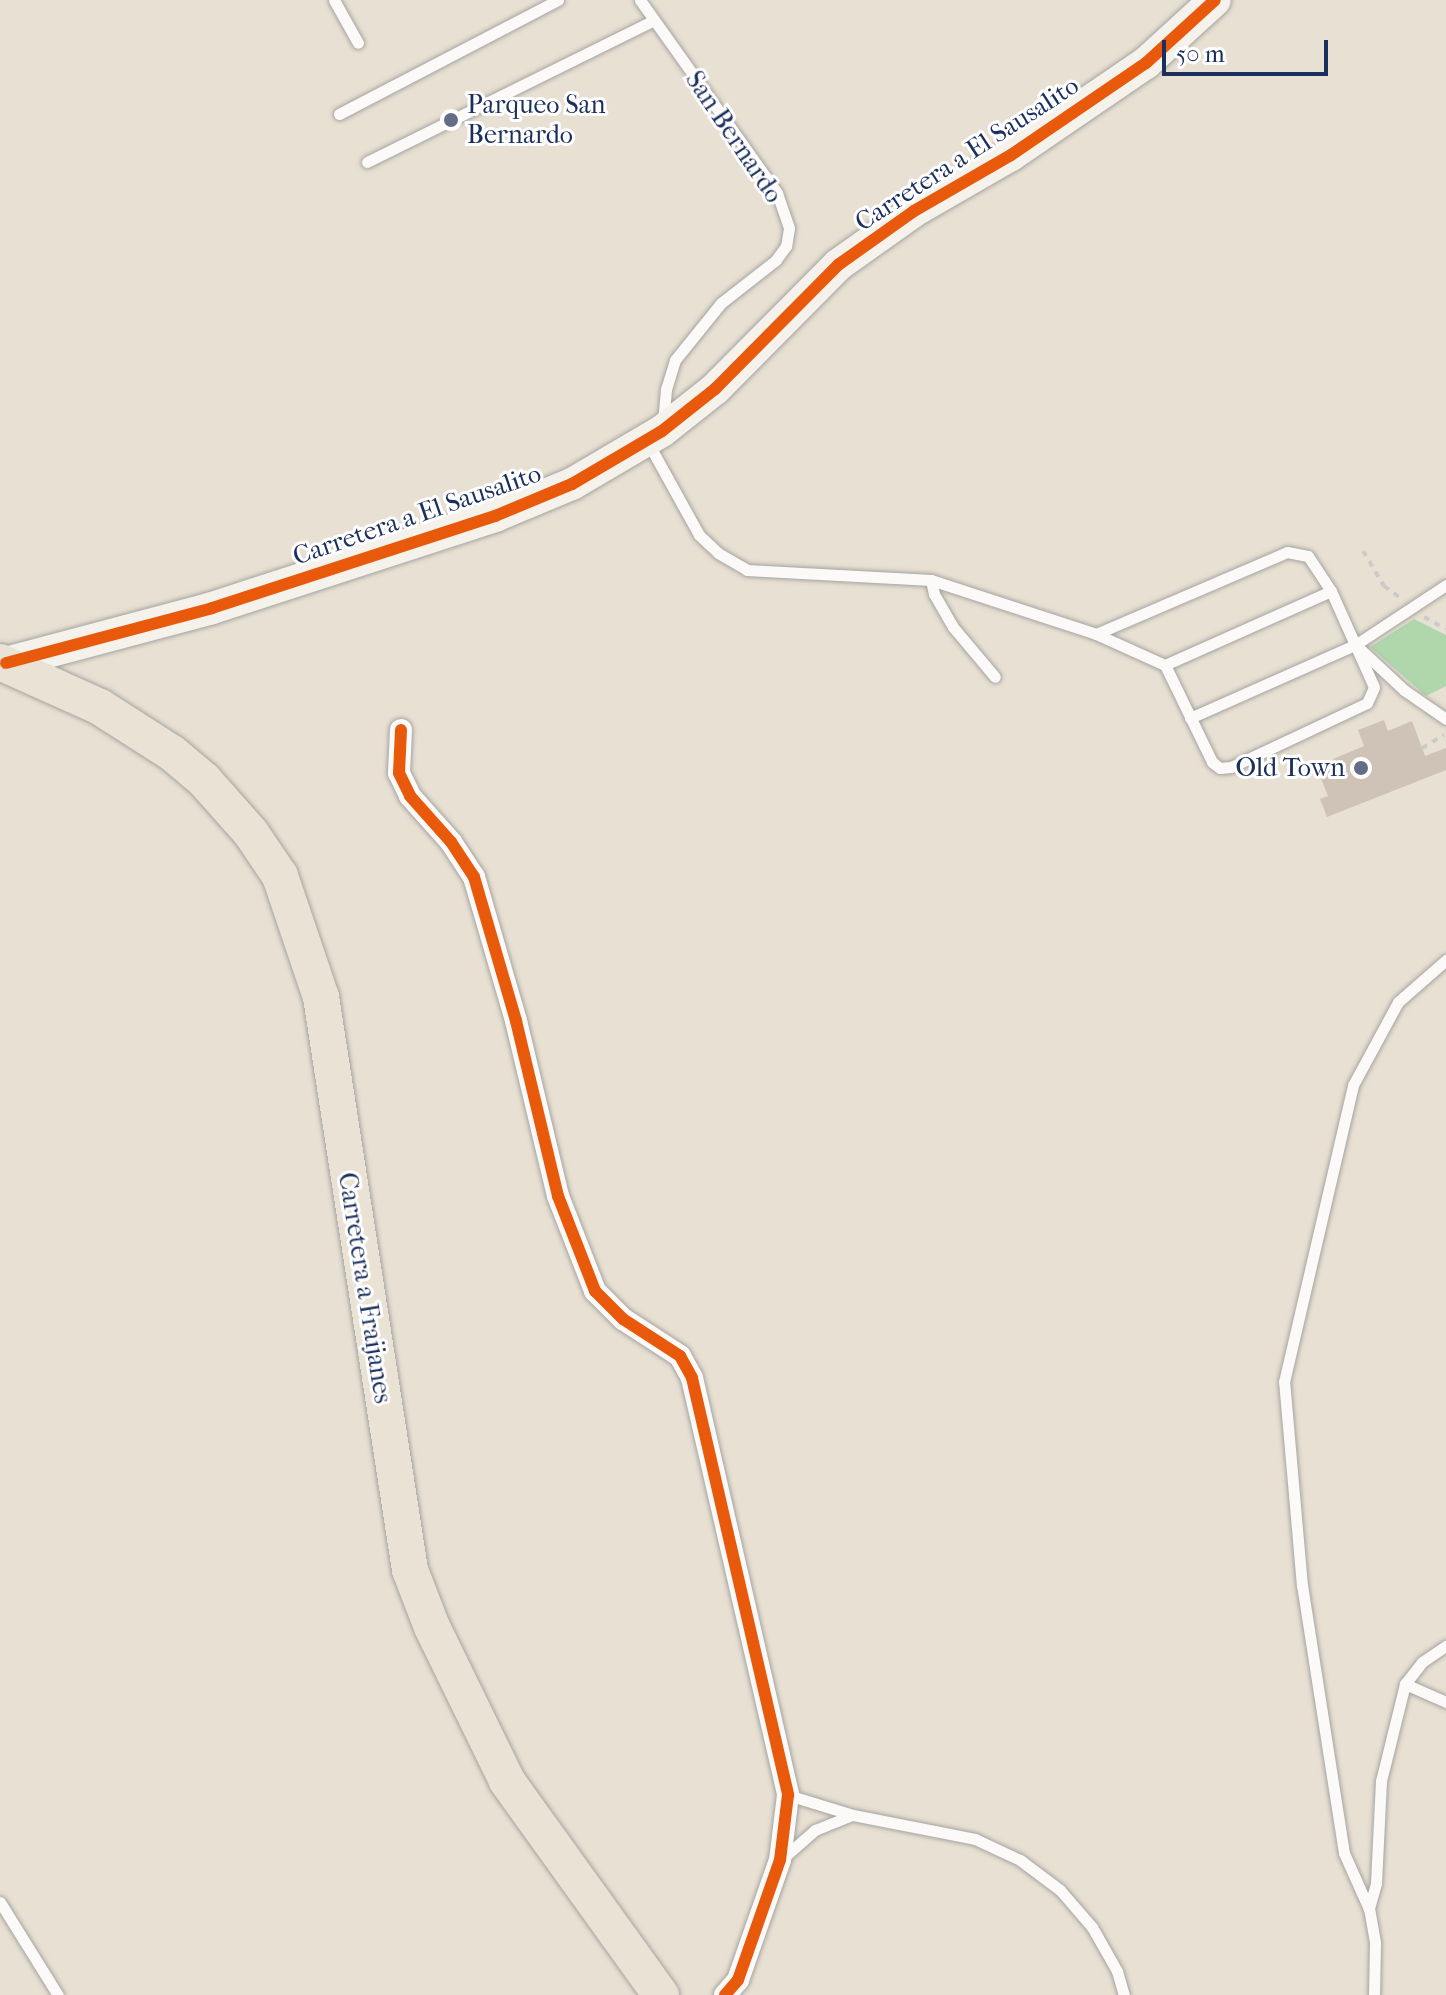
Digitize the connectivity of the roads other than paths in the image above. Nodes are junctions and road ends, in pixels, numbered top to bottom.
1 (334, 0) edge
2 (558, 0) edge
3 (640, 0) edge
4 (1215, 0) edge
5 (652, 21) junction
6 (358, 43) dead end
7 (339, 114) dead end
8 (367, 162) dead end
9 (654, 436) junction
10 (931, 580) junction
11 (1446, 585) edge
12 (1331, 591) junction
13 (1096, 634) junction
14 (1355, 645) junction
15 (3, 662) edge
16 (1165, 665) junction
17 (995, 677) dead end
18 (1190, 718) junction
19 (1446, 719) edge
20 (401, 730) dead end
21 (1446, 960) edge
22 (1446, 1646) edge
23 (1405, 1684) junction
24 (1446, 1702) edge
25 (788, 1795) junction
26 (853, 1815) junction
27 (780, 1860) junction
28 (0, 1902) edge
29 (1369, 1909) junction
30 (58, 1995) edge
31 (661, 1995) edge
32 (725, 1995) edge
33 (1124, 1995) edge
34 (1374, 1995) edge

1 - 6 lane
2 - 7 lane
3 - 5 lane, San Bernardo
4 - 9 street, Carretera a El Sausalito
5 - 8 lane
5 - 9 lane, San Bernardo
9 - 10 lane
9 - 15 street, Carretera a El Sausalito
10 - 13 lane
10 - 17 lane
11 - 14 lane
12 - 13 lane
12 - 14 lane
12 - 16 lane
13 - 16 lane
14 - 18 lane
14 - 18 lane
14 - 19 lane
15 - 31 main road, Carretera a Fraijanes
16 - 18 lane
20 - 25 street
21 - 29 lane
22 - 23 lane
23 - 24 lane
23 - 29 lane
25 - 26 lane
25 - 27 street
26 - 27 lane
26 - 33 lane
27 - 32 street
28 - 30 lane
29 - 34 lane

